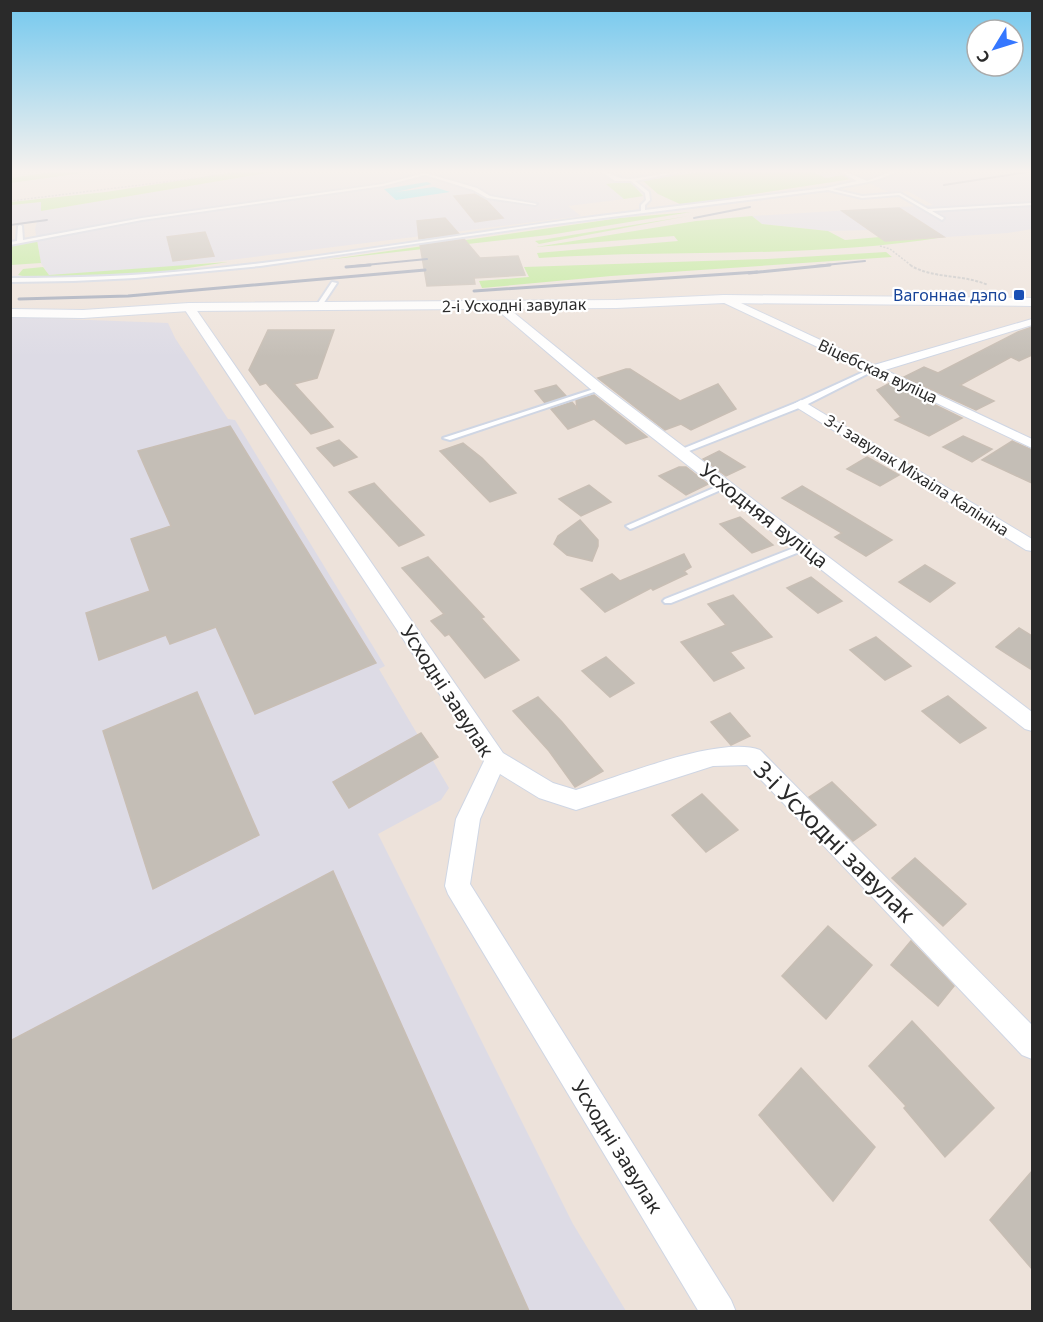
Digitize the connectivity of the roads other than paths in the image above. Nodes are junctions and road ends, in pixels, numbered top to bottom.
1 (20, 234) edge
2 (64, 234) edge
3 (478, 234) edge
4 (20, 242) junction
5 (10, 244) edge
6 (10, 280) edge
7 (334, 283) dead end
8 (724, 299) junction
9 (1025, 301) edge
10 (319, 306) junction
11 (498, 306) junction
12 (189, 307) junction
13 (10, 313) edge
14 (1032, 322) edge
15 (874, 369) junction
16 (599, 390) junction
17 (801, 404) junction
18 (447, 438) dead end
19 (1032, 444) edge
20 (681, 452) junction
21 (726, 486) junction
22 (630, 526) dead end
23 (1032, 546) edge
24 (804, 547) junction
25 (668, 601) dead end
26 (1032, 723) edge
27 (495, 760) junction
28 (1032, 1045) edge
29 (719, 1311) edge

1 - 4 lane
2 - 4 lane
3 - 6 lane
4 - 5 lane
7 - 10 lane
8 - 9 street, 2-і Усходні завулак
8 - 11 street, 2-і Усходні завулак
8 - 15 street, Віцебская вуліца
10 - 11 street, 2-і Усходні завулак
10 - 12 street, 2-і Усходні завулак
11 - 16 street, Усходняя вуліца
12 - 13 street, 2-і Усходні завулак
12 - 27 street, Усходні завулак
14 - 15 street
15 - 17 lane
15 - 19 street, Віцебская вуліца
16 - 18 lane
16 - 20 street, Усходняя вуліца
17 - 20 lane
17 - 23 street, 3-і завулак Міхаіла Калініна
20 - 21 street, Усходняя вуліца
21 - 22 lane
21 - 24 street, Усходняя вуліца
24 - 25 lane
24 - 26 street, Усходняя вуліца
27 - 28 street, 3-і Усходні завулак
27 - 29 street, Усходні завулак

